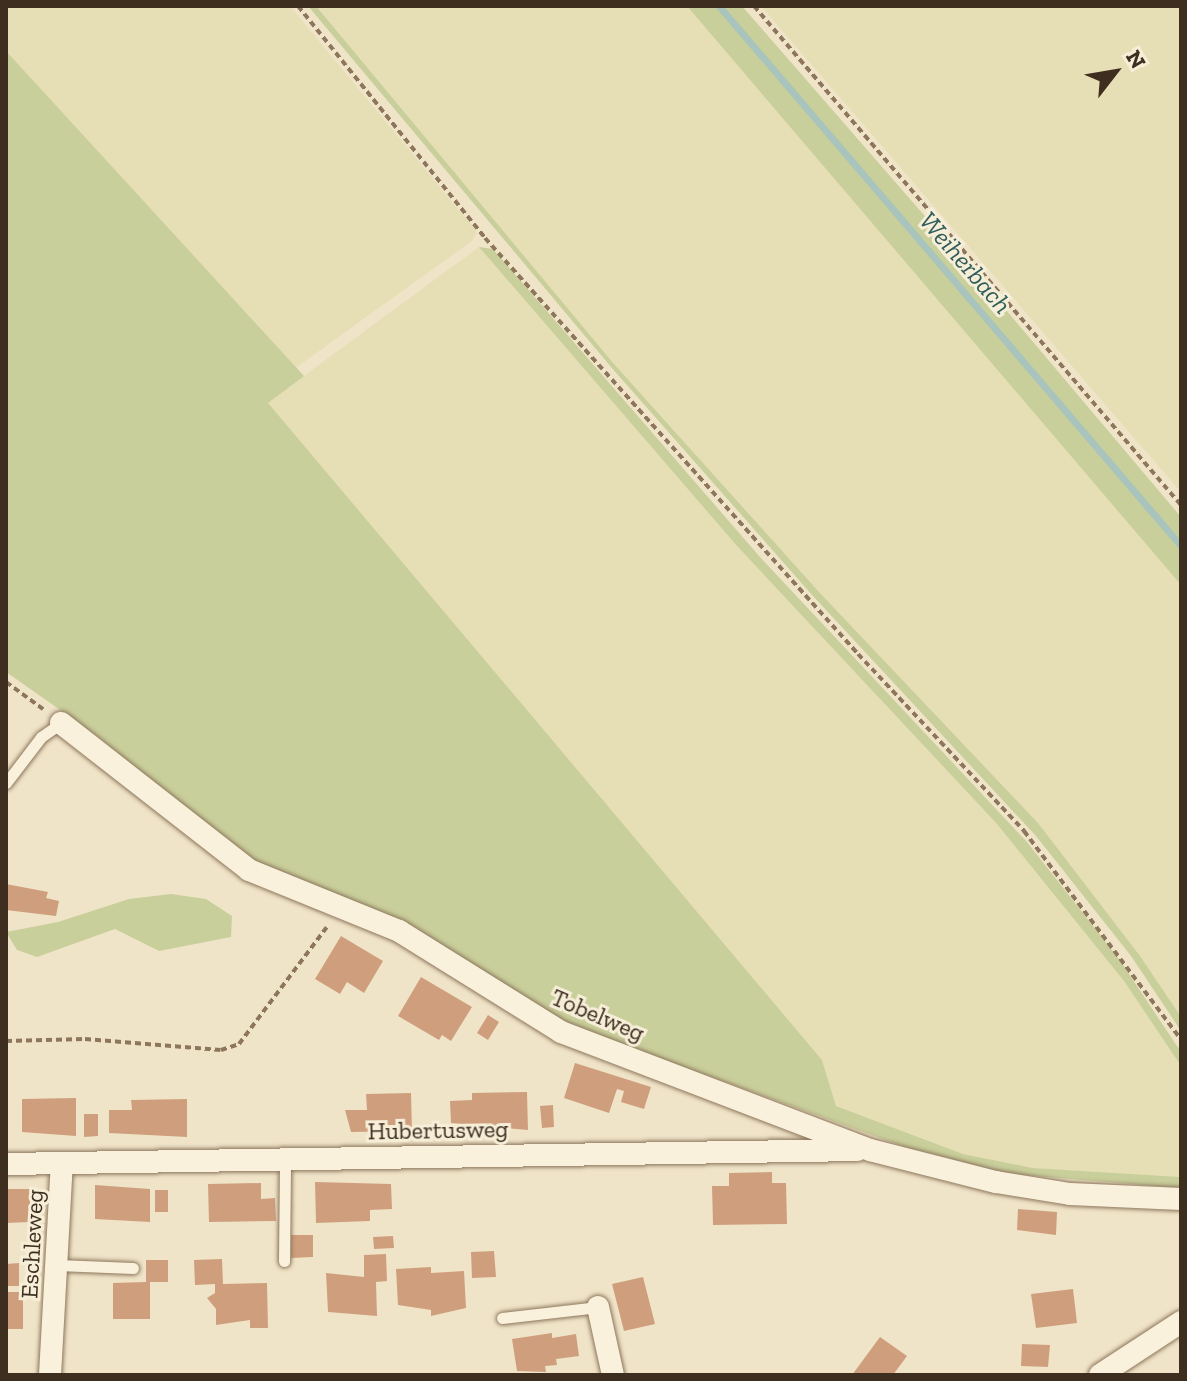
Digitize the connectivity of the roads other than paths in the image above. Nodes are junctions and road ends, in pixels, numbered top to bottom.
1 (61, 723) joint
2 (6, 783) edge
3 (870, 1150) junction
4 (285, 1157) junction
5 (62, 1163) junction
6 (6, 1164) edge
7 (1181, 1199) edge
8 (284, 1261) dead end
9 (57, 1265) junction
10 (133, 1268) dead end
11 (598, 1307) joint
12 (502, 1318) dead end
13 (1181, 1322) edge
14 (50, 1375) edge
15 (613, 1375) edge
16 (1100, 1375) edge

1 - 2 lane
1 - 3 street, Tobelweg
3 - 4 street, Hubertusweg
3 - 7 street, Tobelweg
4 - 5 street, Hubertusweg
4 - 8 lane
5 - 6 street, Hubertusweg
5 - 9 street, Eschleweg
9 - 10 lane
9 - 14 street, Eschleweg
11 - 12 lane
11 - 15 street
13 - 16 street

